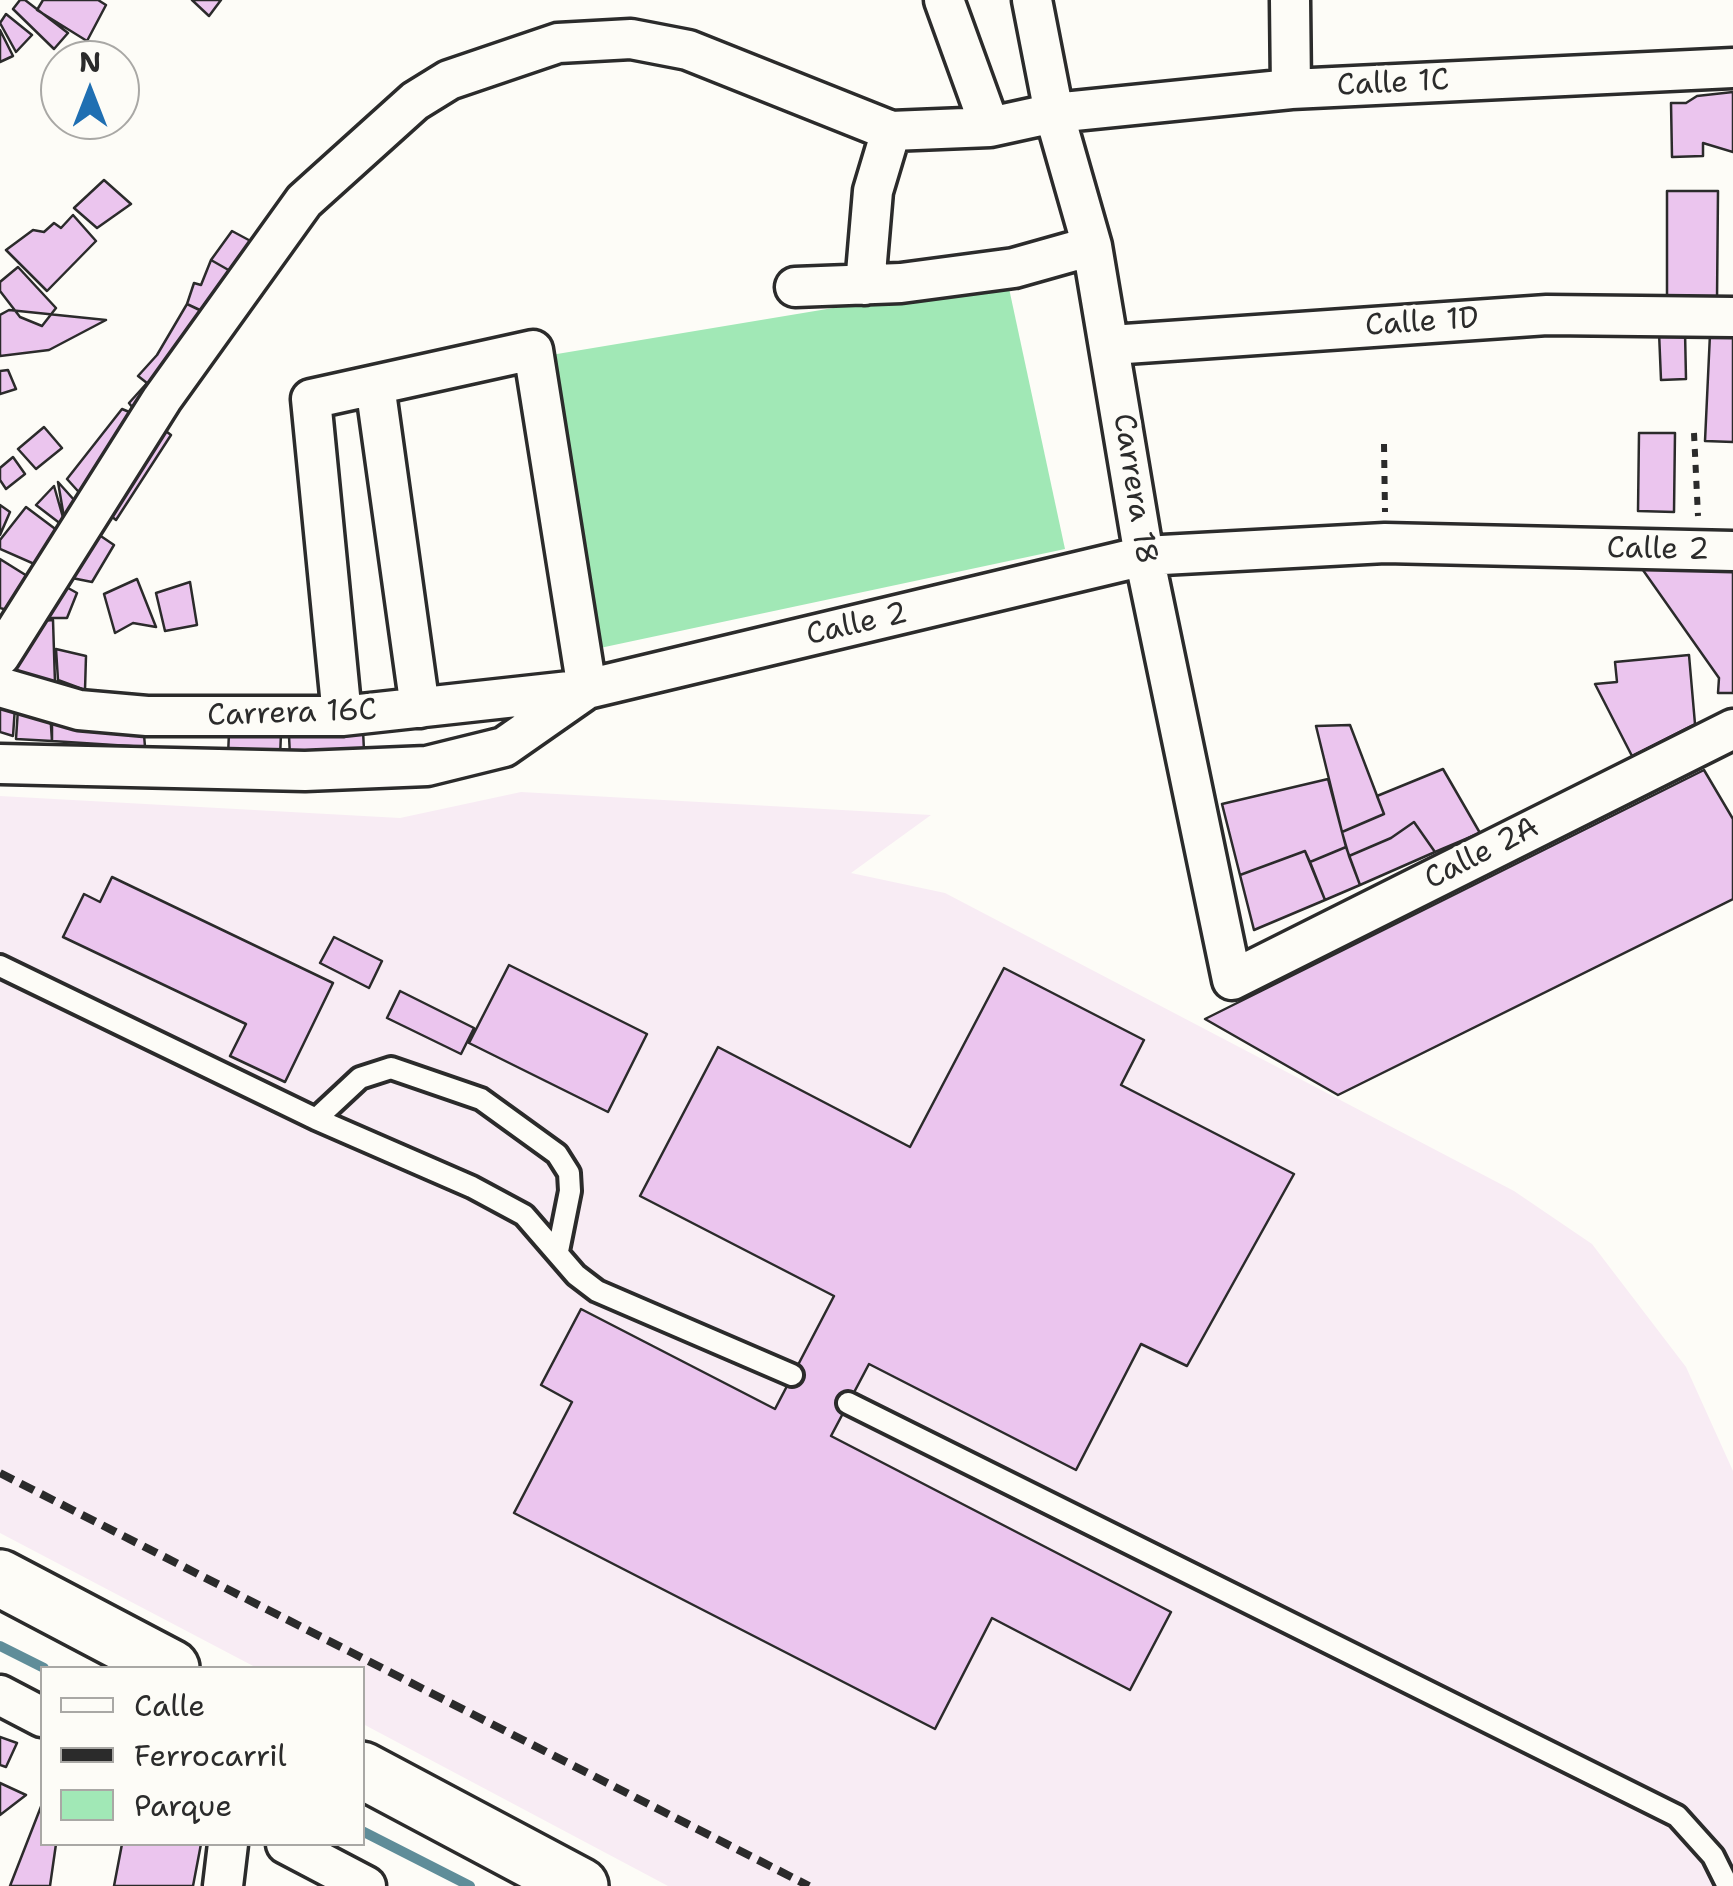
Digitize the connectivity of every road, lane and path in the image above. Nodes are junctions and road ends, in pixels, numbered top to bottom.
1 (944, 0) edge
2 (1032, 0) edge
3 (1290, 0) edge
4 (1733, 68) edge
5 (1291, 89) junction
6 (1054, 113) junction
7 (990, 127) junction
8 (890, 131) junction
9 (1092, 246) junction
10 (865, 284) junction
11 (795, 288) dead end
12 (1733, 317) edge
13 (1111, 345) junction
14 (375, 384) junction
15 (1694, 432) dead end
16 (1384, 444) dead end
17 (1386, 543) junction
18 (1717, 552) edge
19 (1144, 556) junction
20 (0, 656) edge
21 (0, 687) edge
22 (587, 689) junction
23 (420, 708) junction
24 (342, 716) junction
25 (1733, 729) edge
26 (0, 764) edge
27 (0, 966) edge
28 (1232, 980) joint
29 (316, 1119) junction
30 (558, 1251) junction
31 (792, 1375) dead end
32 (848, 1403) dead end
33 (0, 1578) edge
34 (167, 1666) edge
35 (0, 1696) edge
36 (40, 1716) edge
37 (365, 1772) edge
38 (228, 1846) edge
39 (290, 1846) edge
40 (223, 1886) edge
41 (366, 1886) edge
42 (580, 1886) edge
43 (1728, 1886) edge

1 - 7 street
2 - 6 street, Carrera 18
3 - 5 street
4 - 5 street, Calle 1C
5 - 6 street, Calle 1C
6 - 7 street, Calle 1C
6 - 9 street, Carrera 18
7 - 8 street, Calle 1C
8 - 10 street
8 - 20 street
9 - 10 street
9 - 13 street, Carrera 18
10 - 11 street
12 - 13 street, Calle 1D
13 - 19 street, Carrera 18
14 - 22 street
14 - 23 street
14 - 24 street
15 - 18 path
16 - 17 path
17 - 18 street, Calle 2
17 - 19 street, Calle 2
19 - 22 street, Calle 2
19 - 28 street, Carrera 18
21 - 24 street, Carrera 16C
22 - 23 street, Carrera 16C
22 - 26 street, Calle 2
23 - 24 street, Carrera 16C
25 - 28 street, Calle 2A
27 - 29 lane
29 - 30 lane
29 - 30 lane
30 - 31 lane
32 - 43 lane
33 - 34 main road
35 - 36 street
37 - 42 main road
38 - 40 street
39 - 41 street

